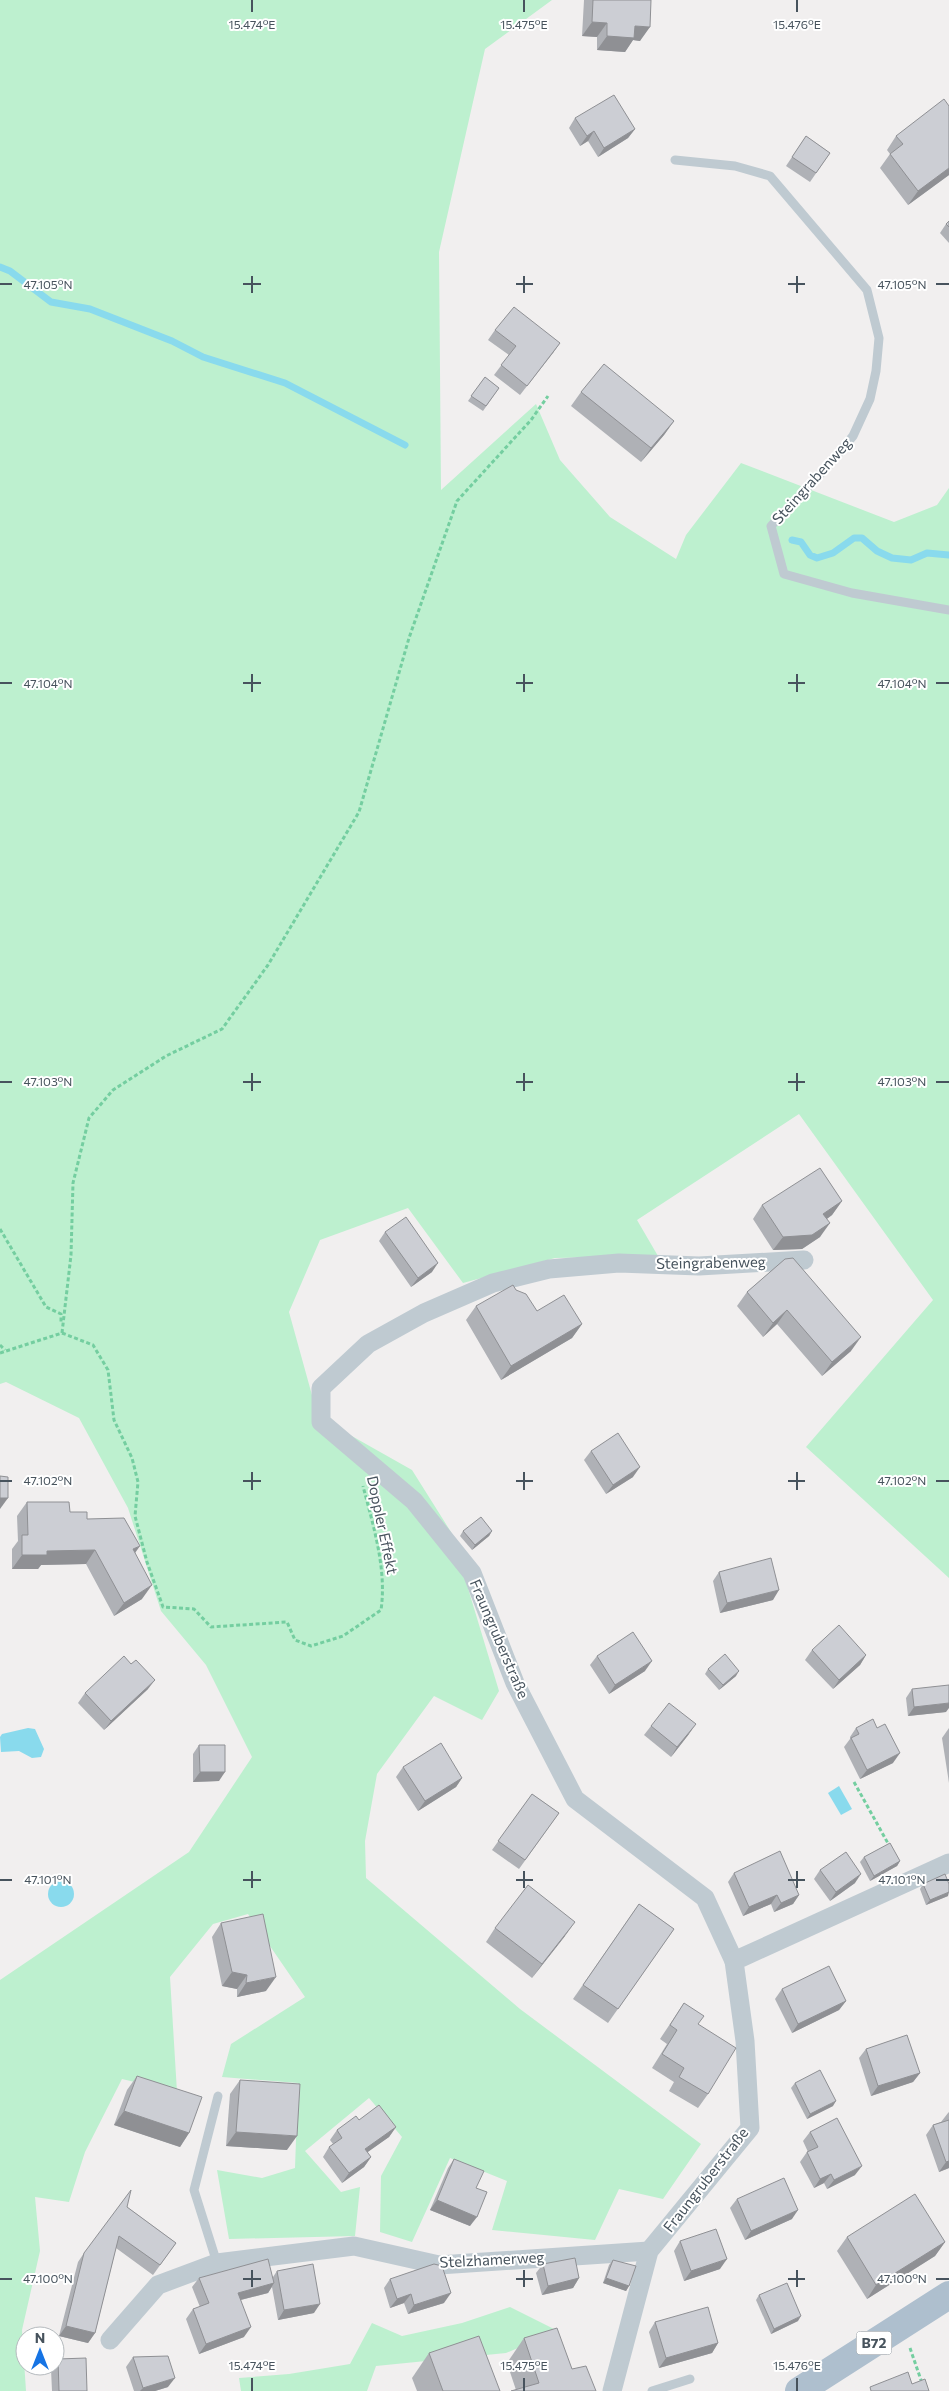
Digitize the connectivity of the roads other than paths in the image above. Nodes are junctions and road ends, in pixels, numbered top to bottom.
1 (675, 160) dead end
2 (949, 610) edge
3 (804, 1260) dead end
4 (619, 1263) joint
5 (949, 1863) edge
6 (734, 1961) junction
7 (218, 2096) dead end
8 (649, 2251) junction
9 (217, 2263) junction
10 (949, 2295) edge
11 (110, 2340) dead end
12 (690, 2379) dead end
13 (612, 2391) edge
14 (652, 2391) edge
15 (799, 2391) edge

1 - 2 lane, Steingrabenweg
3 - 4 street, Steingrabenweg
4 - 6 street, Fraungruberstraße
5 - 6 street
6 - 8 street, Fraungruberstraße
7 - 9 lane
8 - 9 street, Stelzhamerweg
8 - 13 street, Fraungruberstraße
9 - 11 street, Stelzhamerweg
10 - 15 main road, B72
12 - 14 lane

